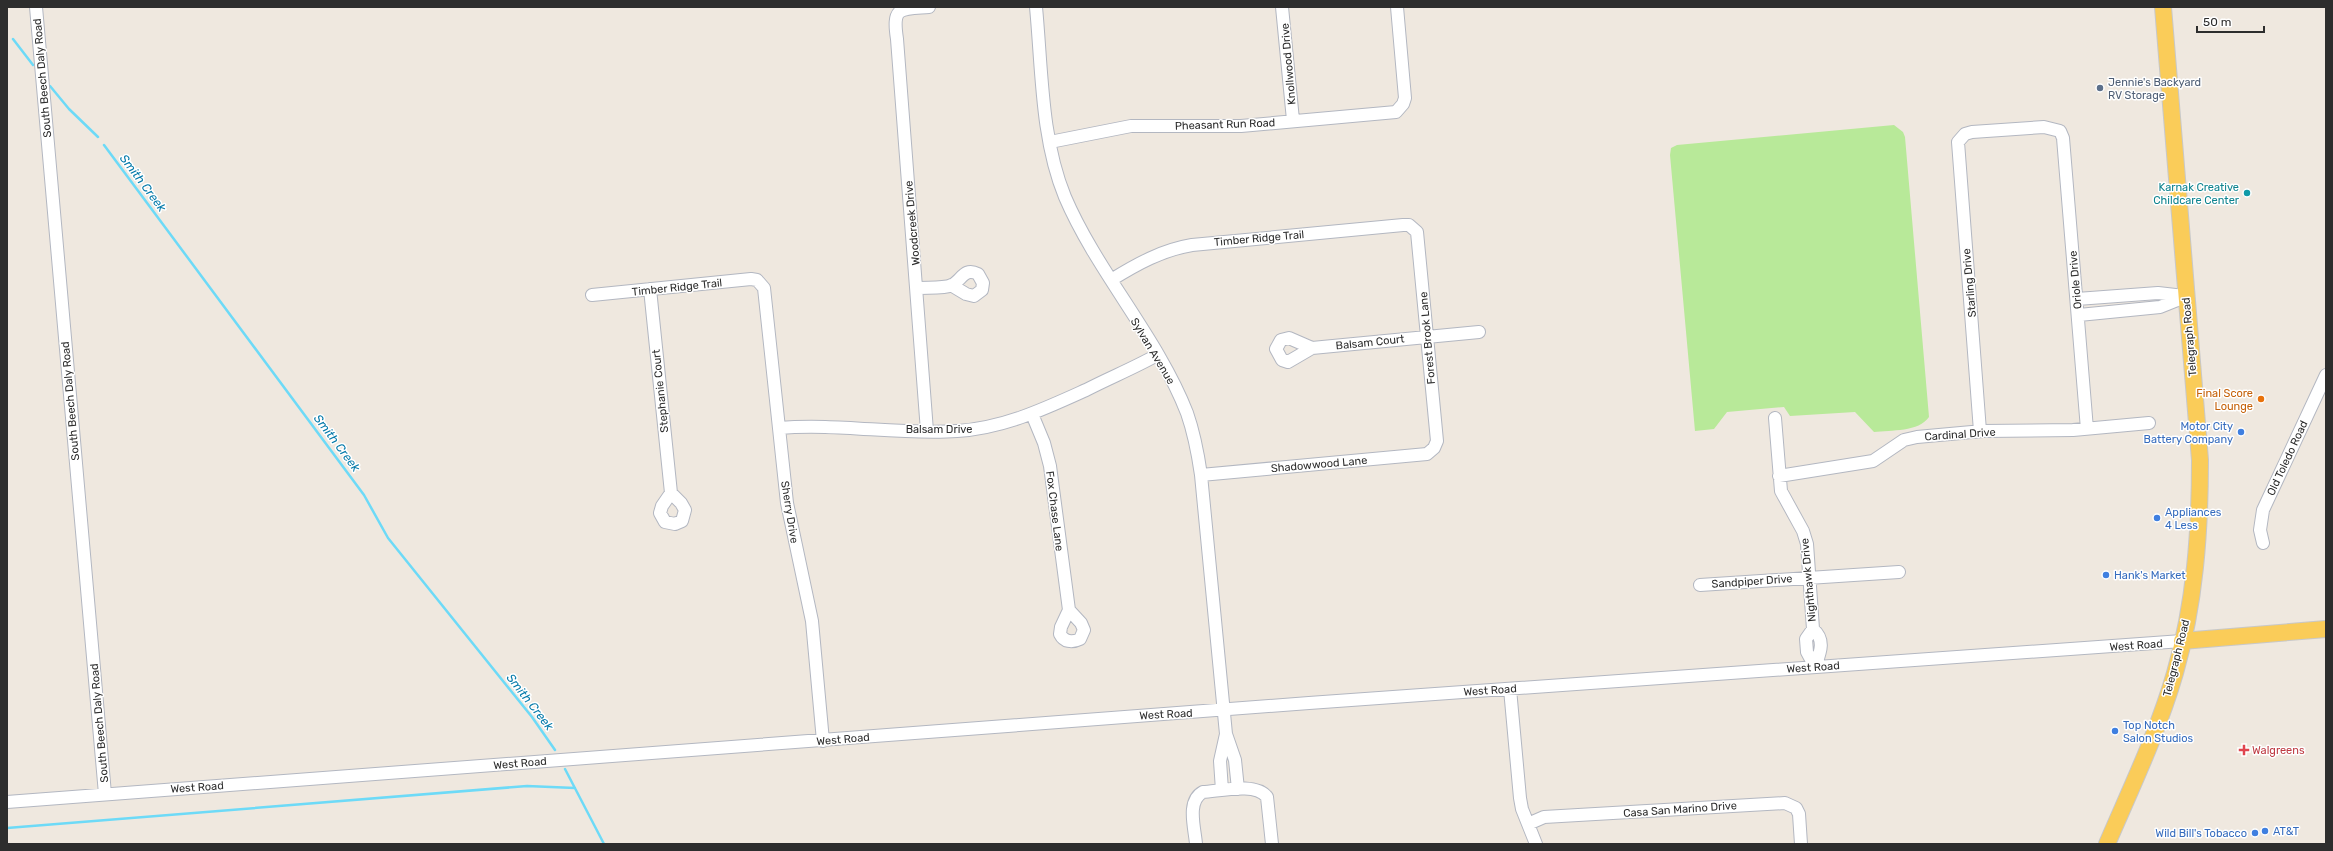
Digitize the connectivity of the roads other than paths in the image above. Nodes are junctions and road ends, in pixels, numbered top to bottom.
1 (36, 7) edge
2 (930, 7) edge
3 (1036, 7) edge
4 (1282, 7) edge
5 (1397, 7) edge
6 (2163, 7) edge
7 (1293, 120) junction
8 (1962, 136) joint
9 (1050, 142) junction
10 (1414, 228) joint
11 (1111, 280) junction
12 (761, 283) joint
13 (951, 285) dead end
14 (917, 288) junction
15 (650, 289) junction
16 (592, 295) dead end
17 (2186, 297) junction
18 (2077, 298) junction
19 (2079, 315) junction
20 (1479, 332) dead end
21 (1427, 337) junction
22 (1312, 348) dead end
23 (1157, 355) junction
24 (2326, 375) edge
25 (1032, 414) junction
26 (1775, 418) dead end
27 (2149, 424) dead end
28 (779, 428) junction
29 (2087, 429) junction
30 (927, 431) junction
31 (1980, 431) junction
32 (1434, 448) joint
33 (1201, 475) junction
34 (1780, 476) junction
35 (671, 492) dead end
36 (2263, 543) dead end
37 (1899, 572) dead end
38 (1810, 577) junction
39 (1700, 585) dead end
40 (1069, 610) dead end
41 (2326, 629) edge
42 (2182, 641) junction
43 (1815, 667) junction
44 (1510, 689) junction
45 (1223, 711) junction
46 (1226, 734) junction
47 (823, 741) junction
48 (1238, 789) junction
49 (1222, 790) junction
50 (105, 794) junction
51 (7, 802) edge
52 (1528, 824) junction
53 (1196, 844) edge
54 (1272, 844) edge
55 (1536, 844) edge
56 (1800, 844) edge
57 (2107, 844) edge

1 - 50 street, South Beech Daly Road
2 - 14 street, Woodcreek Drive
3 - 9 street, Sylvan Avenue
4 - 7 street, Knollwood Drive
5 - 7 street, Pheasant Run Road
6 - 17 main road, Telegraph Road
7 - 9 street, Pheasant Run Road
8 - 18 street, Oriole Drive
8 - 31 street, Starling Drive
9 - 11 street, Sylvan Avenue
10 - 11 street, Timber Ridge Trail
10 - 21 street, Forest Brook Lane
11 - 23 street, Sylvan Avenue
12 - 15 street, Timber Ridge Trail
12 - 28 street, Sherry Drive
13 - 14 street
14 - 30 street, Woodcreek Drive
15 - 16 street, Timber Ridge Trail
15 - 35 street, Stephanie Court
17 - 18 street
17 - 19 street
17 - 42 main road, Telegraph Road
18 - 19 street, Oriole Drive
19 - 29 street, Oriole Drive
20 - 21 street
21 - 22 street, Balsam Court
21 - 32 street, Forest Brook Lane
23 - 25 street, Balsam Drive
23 - 33 street, Sylvan Avenue
24 - 36 street, Old Toledo Road
25 - 30 street, Balsam Drive
25 - 40 street, Fox Chase Lane
26 - 34 street, Nighthawk Drive
27 - 29 street, Cardinal Drive
28 - 30 street, Balsam Drive
28 - 47 street, Sherry Drive
29 - 31 street, Cardinal Drive
31 - 34 street, Cardinal Drive
32 - 33 street, Shadowwood Lane
33 - 45 street, Sylvan Avenue
34 - 38 street, Nighthawk Drive
37 - 38 street, Sandpiper Drive
38 - 39 street, Sandpiper Drive
38 - 43 street, Nighthawk Drive
41 - 42 main road, West Road
42 - 43 street, West Road
42 - 57 main road, Telegraph Road
43 - 44 street, West Road
44 - 45 street, West Road
44 - 52 street
45 - 46 street, Sylvan Avenue
45 - 47 street, West Road
46 - 48 street
46 - 49 street
47 - 50 street, West Road
48 - 49 street
48 - 54 street
49 - 53 street
50 - 51 street, West Road
52 - 55 street
52 - 56 street, Casa San Marino Drive

